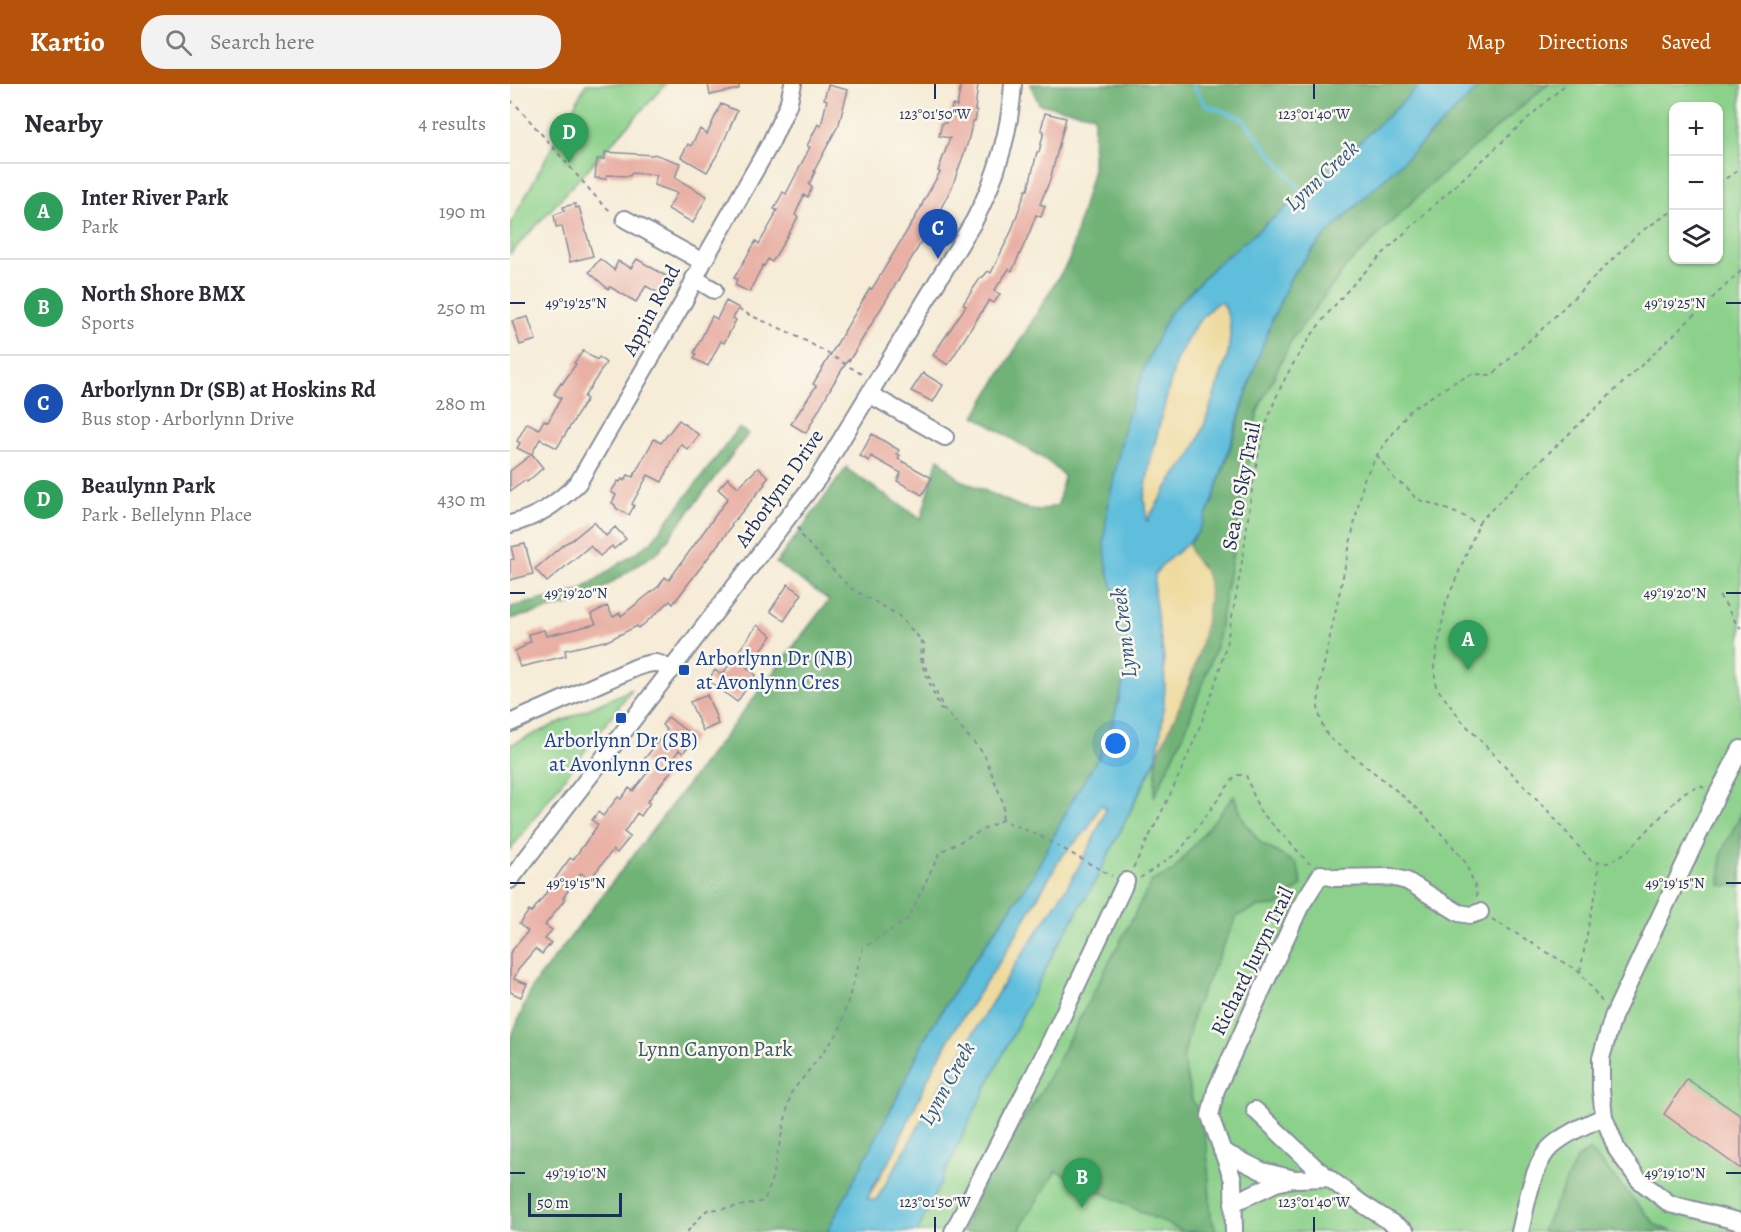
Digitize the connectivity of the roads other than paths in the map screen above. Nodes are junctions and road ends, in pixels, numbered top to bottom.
1 (793, 84) edge
2 (1013, 84) edge
3 (625, 219) road end
4 (703, 262) junction
5 (694, 278) junction
6 (714, 290) dead end
7 (872, 388) junction
8 (945, 437) dead end
9 (510, 524) edge
10 (671, 671) junction
11 (510, 723) edge
12 (1741, 749) edge
13 (1120, 879) road end
14 (510, 880) edge
15 (1480, 912) road end
16 (1255, 1110) dead end
17 (1604, 1117) junction
18 (1222, 1151) junction
19 (1329, 1178) junction
20 (1294, 1179) junction
21 (1233, 1203) junction
22 (1741, 1222) edge
23 (953, 1232) edge
24 (1234, 1232) edge
25 (1406, 1232) edge
26 (1520, 1232) edge

1 - 4 street, Appin Road
2 - 7 street, Arborlynn Drive
3 - 4 street
4 - 5 street, Appin Road
5 - 6 street
5 - 9 street, Appin Road
7 - 8 street
7 - 10 street, Arborlynn Drive
10 - 11 street
10 - 14 street, Arborlynn Drive
12 - 17 street
13 - 23 street
15 - 18 street, Richard Juryn Trail
16 - 19 street
17 - 22 street
17 - 26 street
18 - 20 street
18 - 21 street, Richard Juryn Trail
19 - 20 street
19 - 25 street
20 - 21 street
21 - 24 street, Richard Juryn Trail

